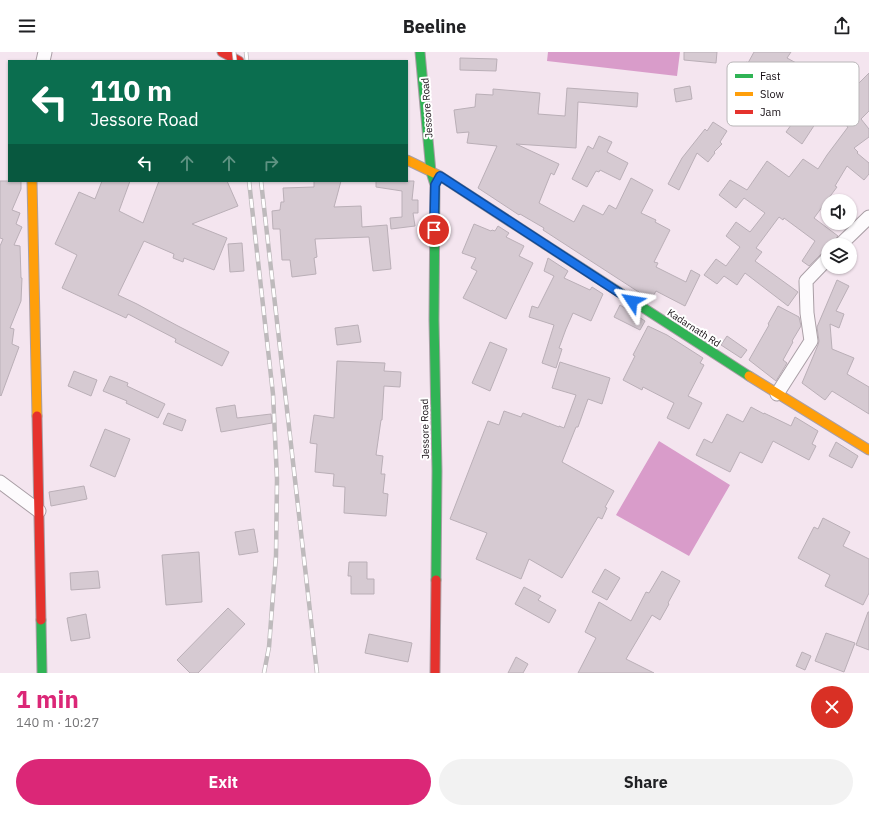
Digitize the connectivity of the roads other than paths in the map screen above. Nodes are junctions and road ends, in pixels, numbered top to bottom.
1 (222, 52) edge
2 (420, 52) edge
3 (237, 60) edge
4 (408, 160) edge
5 (441, 164) dead end
6 (431, 172) junction
7 (440, 176) junction
8 (32, 182) edge
9 (435, 185) junction
10 (869, 217) edge
11 (847, 238) edge
12 (821, 265) edge
13 (777, 394) junction
14 (869, 450) edge
15 (0, 482) edge
16 (39, 511) junction
17 (42, 673) edge
18 (435, 673) edge

1 - 3 main road
2 - 6 main road, Jessore Road
4 - 6 main road, Kadarnath Rd
5 - 7 main road, Jessore Road
6 - 7 main road, Kadarnath Rd
6 - 9 main road, Jessore Road
7 - 9 main road, Jessore Road
7 - 13 main road, Kadarnath Rd
8 - 16 main road
9 - 18 main road, Jessore Road
10 - 11 street
12 - 13 street
13 - 14 main road, Kadarnath Rd
15 - 16 street
16 - 17 main road

